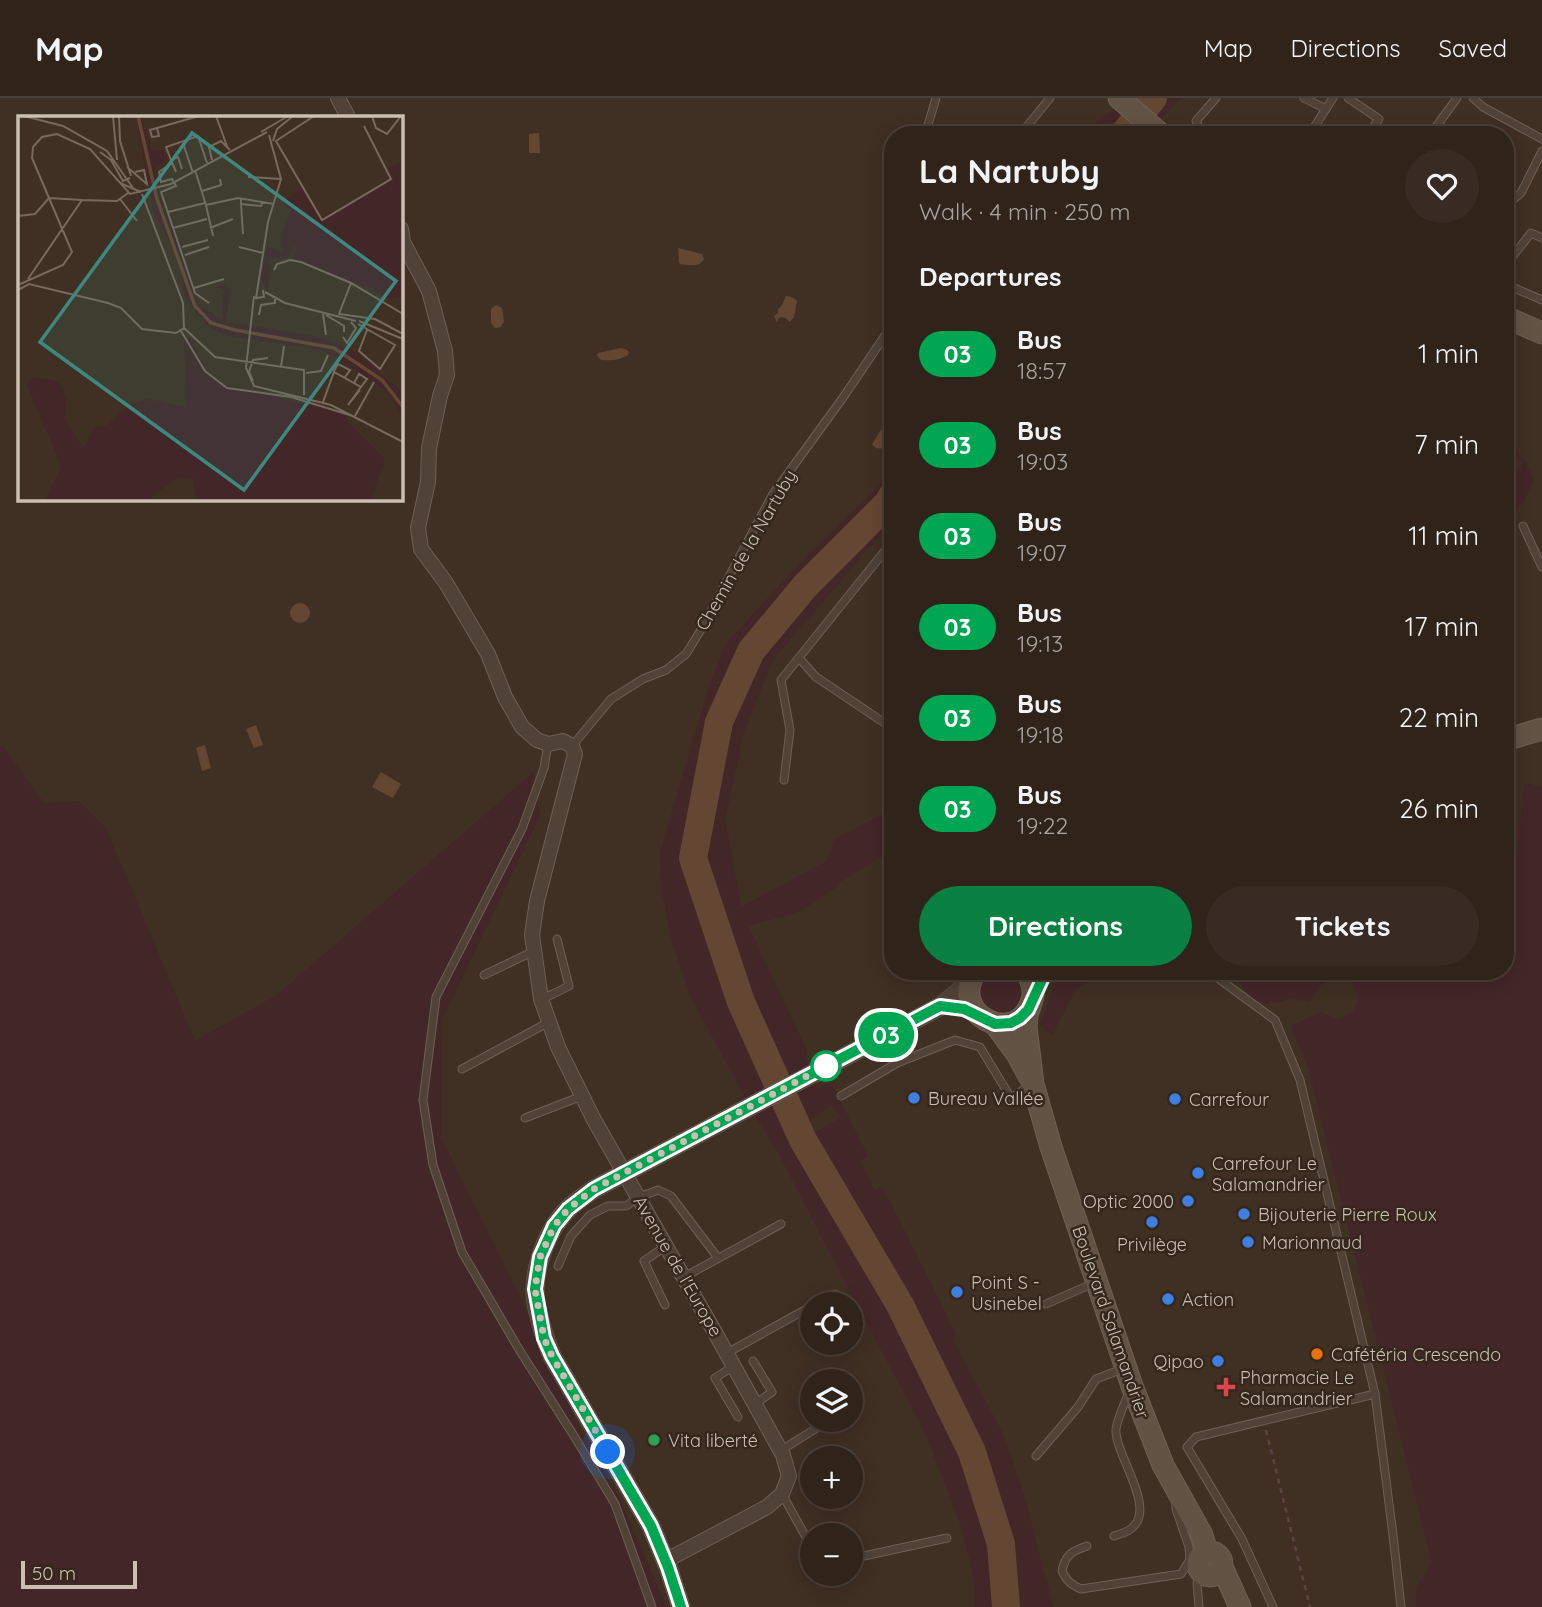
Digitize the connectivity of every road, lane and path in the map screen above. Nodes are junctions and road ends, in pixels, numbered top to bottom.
1 (338, 98) edge
2 (936, 98) edge
3 (1050, 98) edge
4 (1119, 98) edge
5 (1216, 98) edge
6 (1304, 98) edge
7 (1333, 98) edge
8 (1348, 98) edge
9 (1457, 98) edge
10 (1473, 98) edge
11 (1326, 109) junction
12 (347, 116) edge
13 (928, 126) edge
14 (1027, 126) edge
15 (1151, 126) edge
16 (1198, 126) edge
17 (1315, 126) edge
18 (1374, 126) edge
19 (1437, 126) edge
20 (1542, 139) edge
21 (1542, 151) edge
22 (1514, 199) edge
23 (402, 236) edge
24 (1542, 238) edge
25 (1514, 255) edge
26 (1514, 288) edge
27 (1542, 300) edge
28 (1514, 309) edge
29 (1514, 321) edge
30 (1542, 321) edge
31 (1542, 333) edge
32 (884, 337) edge
33 (1523, 526) dead end
34 (884, 552) edge
35 (1542, 567) edge
36 (799, 658) junction
37 (884, 723) edge
38 (1542, 729) edge
39 (1514, 737) edge
40 (548, 744) junction
41 (572, 746) junction
42 (784, 780) dead end
43 (557, 939) dead end
44 (534, 951) junction
45 (484, 975) dead end
46 (968, 980) edge
47 (971, 980) edge
48 (1030, 980) edge
49 (1042, 980) edge
50 (1220, 980) edge
51 (541, 999) junction
52 (1032, 1001) junction
53 (940, 1006) junction
54 (988, 1020) junction
55 (549, 1022) junction
56 (881, 1037) junction
57 (897, 1063) junction
58 (462, 1069) dead end
59 (1033, 1084) junction
60 (582, 1096) junction
61 (841, 1096) dead end
62 (525, 1118) dead end
63 (624, 1173) junction
64 (639, 1197) junction
65 (781, 1224) dead end
66 (666, 1246) junction
67 (718, 1258) junction
68 (558, 1266) dead end
69 (684, 1277) junction
70 (1097, 1282) junction
71 (1046, 1304) dead end
72 (665, 1305) dead end
73 (800, 1313) edge
74 (727, 1353) junction
75 (753, 1361) dead end
76 (734, 1366) junction
77 (1129, 1377) junction
78 (1375, 1394) junction
79 (1258, 1399) dead end
80 (755, 1404) junction
81 (738, 1417) dead end
82 (1264, 1421) junction
83 (810, 1432) edge
84 (780, 1451) junction
85 (1036, 1456) dead end
86 (1174, 1485) junction
87 (782, 1494) junction
88 (800, 1526) edge
89 (1114, 1536) dead end
90 (947, 1538) dead end
91 (1087, 1546) dead end
92 (863, 1556) edge
93 (666, 1561) junction
94 (1213, 1571) junction
95 (652, 1607) edge
96 (681, 1607) edge
97 (1199, 1607) edge
98 (1240, 1607) edge
99 (1273, 1607) edge
100 (1310, 1607) edge
101 (1401, 1607) edge

1 - 12 street
2 - 13 lane
3 - 14 lane
4 - 15 main road
5 - 16 lane
6 - 11 lane
7 - 11 lane
8 - 18 lane
9 - 19 lane
10 - 20 lane
11 - 17 lane
21 - 22 lane
23 - 40 street
24 - 25 lane
26 - 27 lane
28 - 30 main road
29 - 31 main road
32 - 41 lane, Chemin de la Nartuby
33 - 35 lane
34 - 36 lane
36 - 37 lane
36 - 42 lane
38 - 39 main road
40 - 41 street
40 - 95 lane
41 - 44 street, Avenue de l'Europe
43 - 51 lane
44 - 45 lane
44 - 51 street, Avenue de l'Europe
46 - 53 street
47 - 54 main road, Boulevard Salamandrier
48 - 52 main road
49 - 52 main road
50 - 78 lane
51 - 55 street, Avenue de l'Europe
52 - 54 main road
52 - 59 main road, Boulevard Salamandrier
53 - 54 street
53 - 56 street
54 - 59 main road, Boulevard Salamandrier
55 - 58 lane
55 - 60 street, Avenue de l'Europe
56 - 57 lane
56 - 63 street
57 - 59 lane
57 - 61 lane
59 - 70 main road, Boulevard Salamandrier
60 - 62 lane
60 - 63 street, Avenue de l'Europe
63 - 64 street, Avenue de l'Europe
63 - 93 street
64 - 66 street, Avenue de l'Europe
64 - 67 lane
64 - 68 lane
65 - 67 lane
66 - 69 street, Avenue de l'Europe
66 - 72 lane
67 - 69 lane
69 - 74 street, Avenue de l'Europe
70 - 71 lane
70 - 77 main road, Boulevard Salamandrier
73 - 74 lane
74 - 76 street, Avenue de l'Europe
75 - 80 lane
76 - 80 street, Avenue de l'Europe
76 - 81 lane
77 - 85 lane
77 - 86 main road, Boulevard Salamandrier
77 - 89 lane
78 - 82 lane
78 - 101 lane
79 - 82 path
80 - 84 street, Avenue de l'Europe
82 - 99 lane
82 - 100 path
83 - 84 lane
84 - 87 street, Avenue de l'Europe
86 - 91 lane
86 - 94 main road, Boulevard Salamandrier
87 - 88 lane
87 - 93 street
90 - 92 lane
93 - 96 street
94 - 97 lane
94 - 98 main road, Boulevard Salamandrier

